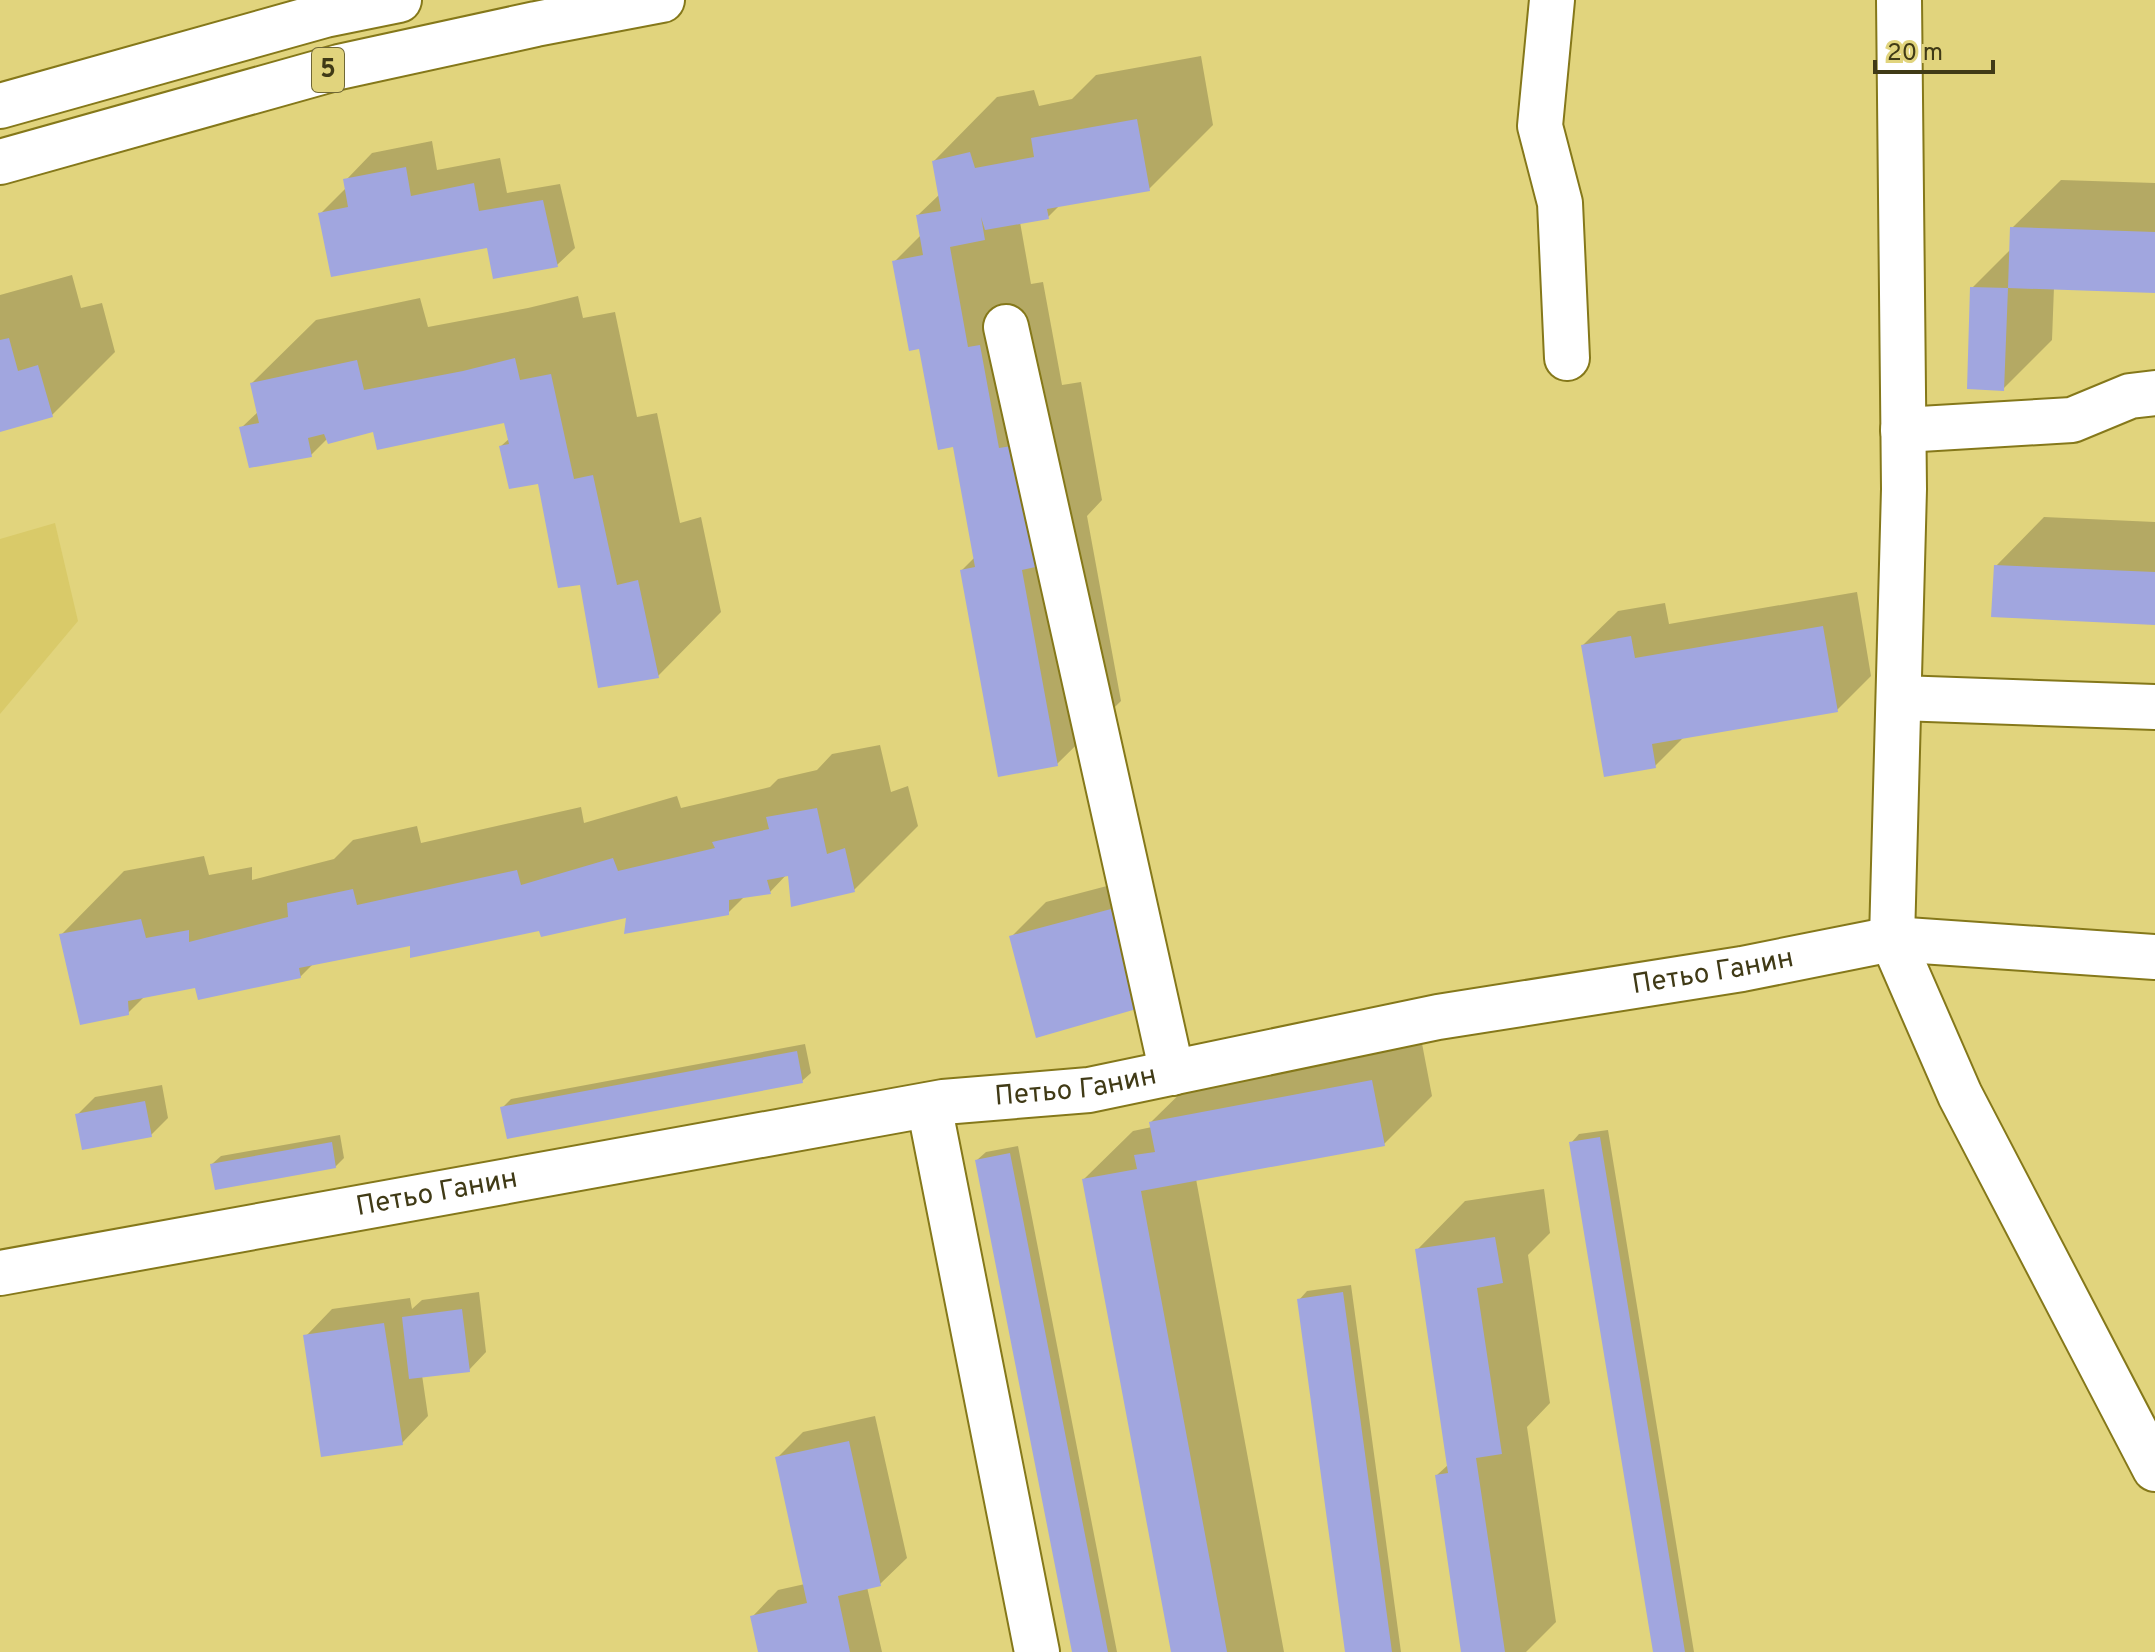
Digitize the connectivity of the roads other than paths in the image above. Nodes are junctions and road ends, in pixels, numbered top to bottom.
1 (399, 0) edge
2 (662, 0) edge
3 (1552, 0) edge
4 (1899, 0) edge
5 (0, 106) edge
6 (0, 162) edge
7 (1006, 327) dead end
8 (1567, 358) dead end
9 (2155, 393) edge
10 (1903, 430) junction
11 (1899, 698) junction
12 (2155, 707) edge
13 (1892, 939) junction
14 (2155, 957) edge
15 (1172, 1073) junction
16 (929, 1105) junction
17 (0, 1273) edge
18 (2155, 1469) edge
19 (1037, 1652) edge

1 - 5 street, 5
2 - 6 street, 5
3 - 8 street
4 - 10 street
7 - 15 street
9 - 10 street
10 - 11 street
11 - 12 street
11 - 13 street
13 - 14 street, Петьо Ганин
13 - 15 street, Петьо Ганин
13 - 18 street
15 - 16 street, Петьо Ганин
16 - 17 street, Петьо Ганин
16 - 19 street

